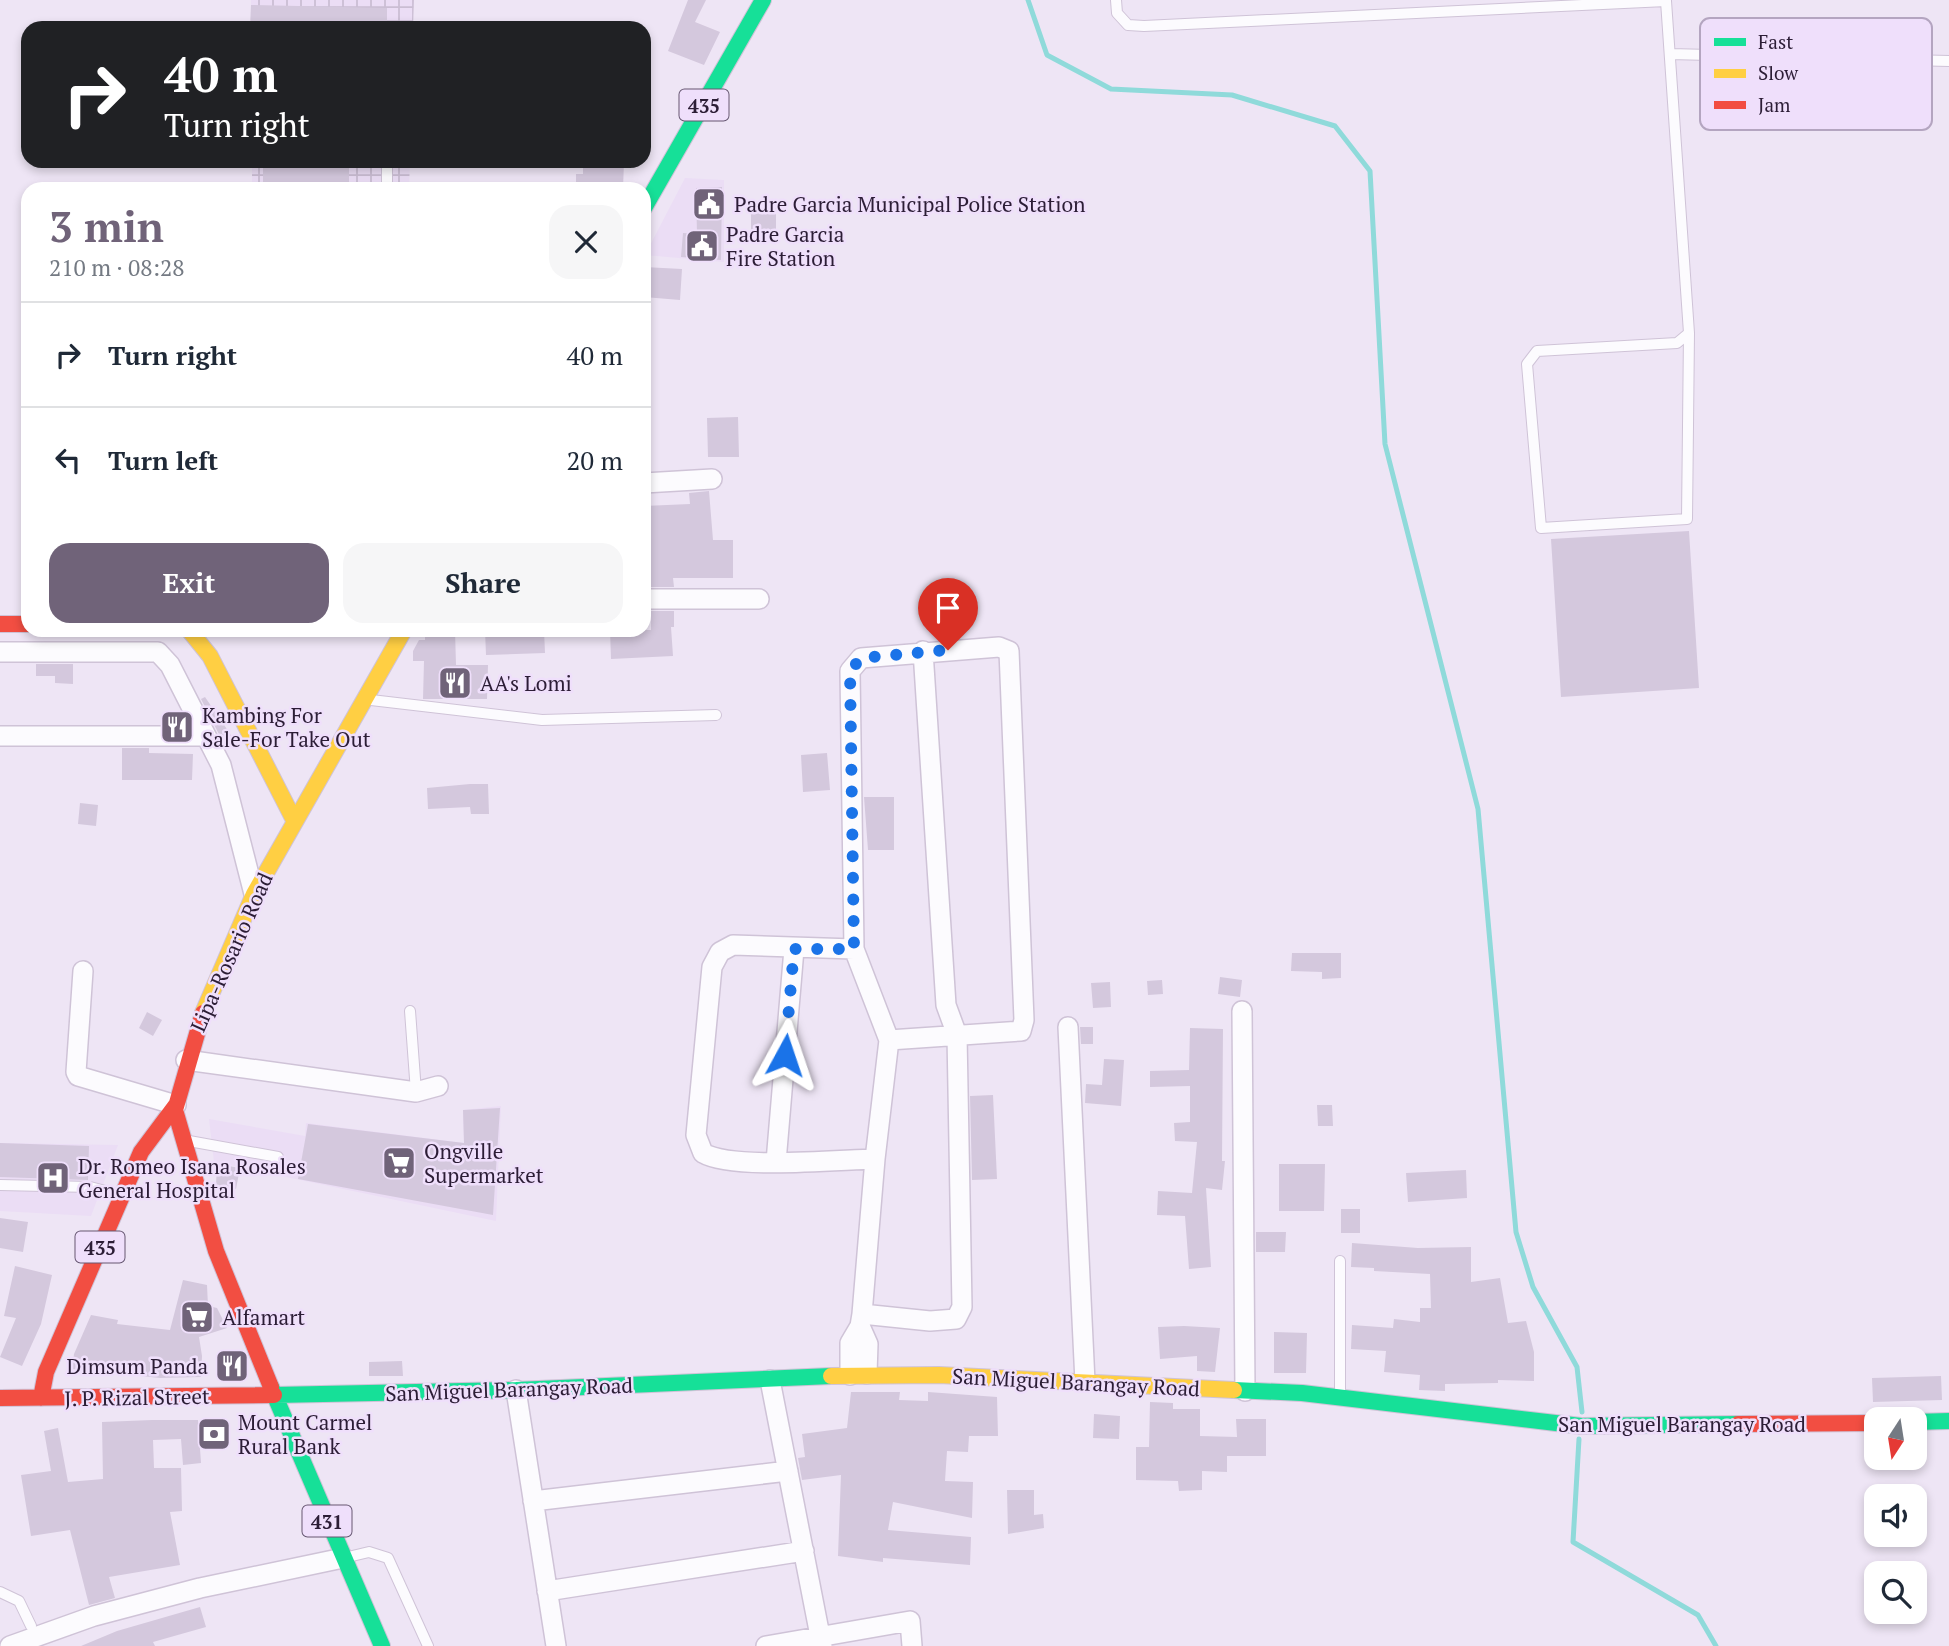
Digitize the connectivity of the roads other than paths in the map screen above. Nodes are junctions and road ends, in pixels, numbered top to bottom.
1 (763, 0) edge
2 (1116, 0) edge
3 (1670, 54) junction
4 (1700, 55) edge
5 (651, 196) edge
6 (1689, 333) junction
7 (712, 479) dead end
8 (651, 483) edge
9 (651, 599) edge
10 (759, 599) dead end
11 (21, 624) edge
12 (0, 625) edge
13 (195, 637) edge
14 (400, 637) edge
15 (923, 651) junction
16 (0, 652) edge
17 (363, 699) junction
18 (716, 715) dead end
19 (0, 736) edge
20 (206, 736) junction
21 (294, 820) junction
22 (254, 894) junction
23 (794, 949) junction
24 (854, 949) junction
25 (83, 971) dead end
26 (410, 1011) dead end
27 (1242, 1011) dead end
28 (1068, 1027) dead end
29 (957, 1035) junction
30 (889, 1040) junction
31 (187, 1060) junction
32 (438, 1086) dead end
33 (416, 1092) junction
34 (176, 1105) junction
35 (186, 1142) junction
36 (278, 1157) dead end
37 (875, 1159) junction
38 (776, 1162) junction
39 (0, 1185) edge
40 (122, 1196) junction
41 (1340, 1261) dead end
42 (861, 1320) junction
43 (859, 1374) junction
44 (770, 1381) junction
45 (1085, 1382) junction
46 (516, 1390) junction
47 (1245, 1391) junction
48 (274, 1395) junction
49 (1340, 1397) junction
50 (0, 1398) edge
51 (41, 1398) junction
52 (1949, 1421) edge
53 (1927, 1422) edge
54 (1864, 1423) edge
55 (788, 1471) junction
56 (533, 1501) junction
57 (804, 1552) junction
58 (343, 1558) junction
59 (547, 1591) junction
60 (0, 1592) edge
61 (31, 1626) dead end
62 (821, 1641) edge
63 (10, 1646) edge
64 (382, 1646) edge
65 (428, 1646) edge
66 (556, 1646) edge
67 (766, 1646) edge
68 (912, 1646) edge

1 - 5 main road, 435
2 - 3 lane
3 - 4 lane
3 - 6 lane
6 - 6 lane
7 - 8 street
9 - 10 street
11 - 12 main road
13 - 21 main road
14 - 17 main road, Lipa-Rosario Road / 435
15 - 24 street
15 - 29 street
15 - 29 street
16 - 20 street
17 - 18 lane
17 - 21 main road, Lipa-Rosario Road / 435
19 - 20 street
20 - 22 street
21 - 22 main road, Lipa-Rosario Road / 435
22 - 31 main road, Lipa-Rosario Road / 435
23 - 24 street
23 - 38 street
23 - 38 street
24 - 30 street
25 - 34 street
26 - 33 lane
27 - 47 street
28 - 45 street
29 - 30 street
29 - 42 street
30 - 37 street
31 - 33 street
31 - 34 main road, Lipa-Rosario Road / 435
32 - 33 street
34 - 35 main road, Lipa-Rosario Road / 435
34 - 40 main road, 435
35 - 36 lane
35 - 48 main road, Lipa-Rosario Road / 435
37 - 38 street
37 - 42 street
39 - 40 lane
40 - 51 main road, 435
41 - 49 lane
42 - 43 street
43 - 44 main road, San Miguel Barangay Road
43 - 45 main road, San Miguel Barangay Road
44 - 46 main road, San Miguel Barangay Road
44 - 55 street
45 - 47 main road, San Miguel Barangay Road
46 - 48 main road, San Miguel Barangay Road
46 - 56 street
47 - 49 main road, San Miguel Barangay Road
48 - 51 main road, J. P. Rizal Street
48 - 58 main road, Lipa-Rosario Road / 431
49 - 54 main road, San Miguel Barangay Road
50 - 51 main road, J. P. Rizal Street
52 - 53 main road
55 - 56 street
55 - 57 street
56 - 59 street
57 - 59 street
57 - 62 street
58 - 63 street
58 - 64 main road, Lipa-Rosario Road / 431
58 - 65 lane
59 - 66 street
60 - 61 lane
62 - 67 street
62 - 68 street

